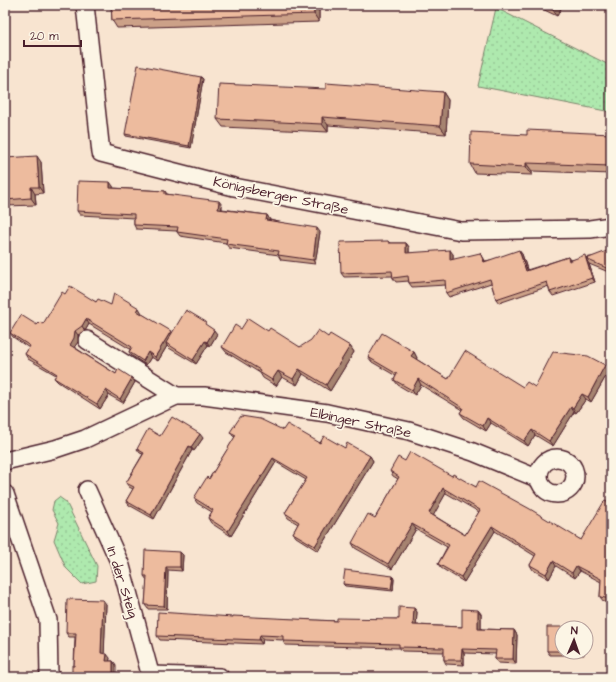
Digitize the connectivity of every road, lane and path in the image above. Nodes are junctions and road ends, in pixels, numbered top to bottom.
1 (85, 5) edge
2 (611, 226) edge
3 (87, 340) dead end
4 (176, 396) junction
5 (5, 462) edge
6 (539, 479) dead end
7 (88, 490) dead end
8 (5, 494) edge
9 (151, 676) edge
10 (49, 677) edge
11 (220, 677) edge

1 - 2 street, Königsberger Straße
3 - 4 street
4 - 5 street, Elbinger Straße
4 - 6 street, Elbinger Straße
7 - 9 street, In der Steig
8 - 10 street
9 - 11 street

